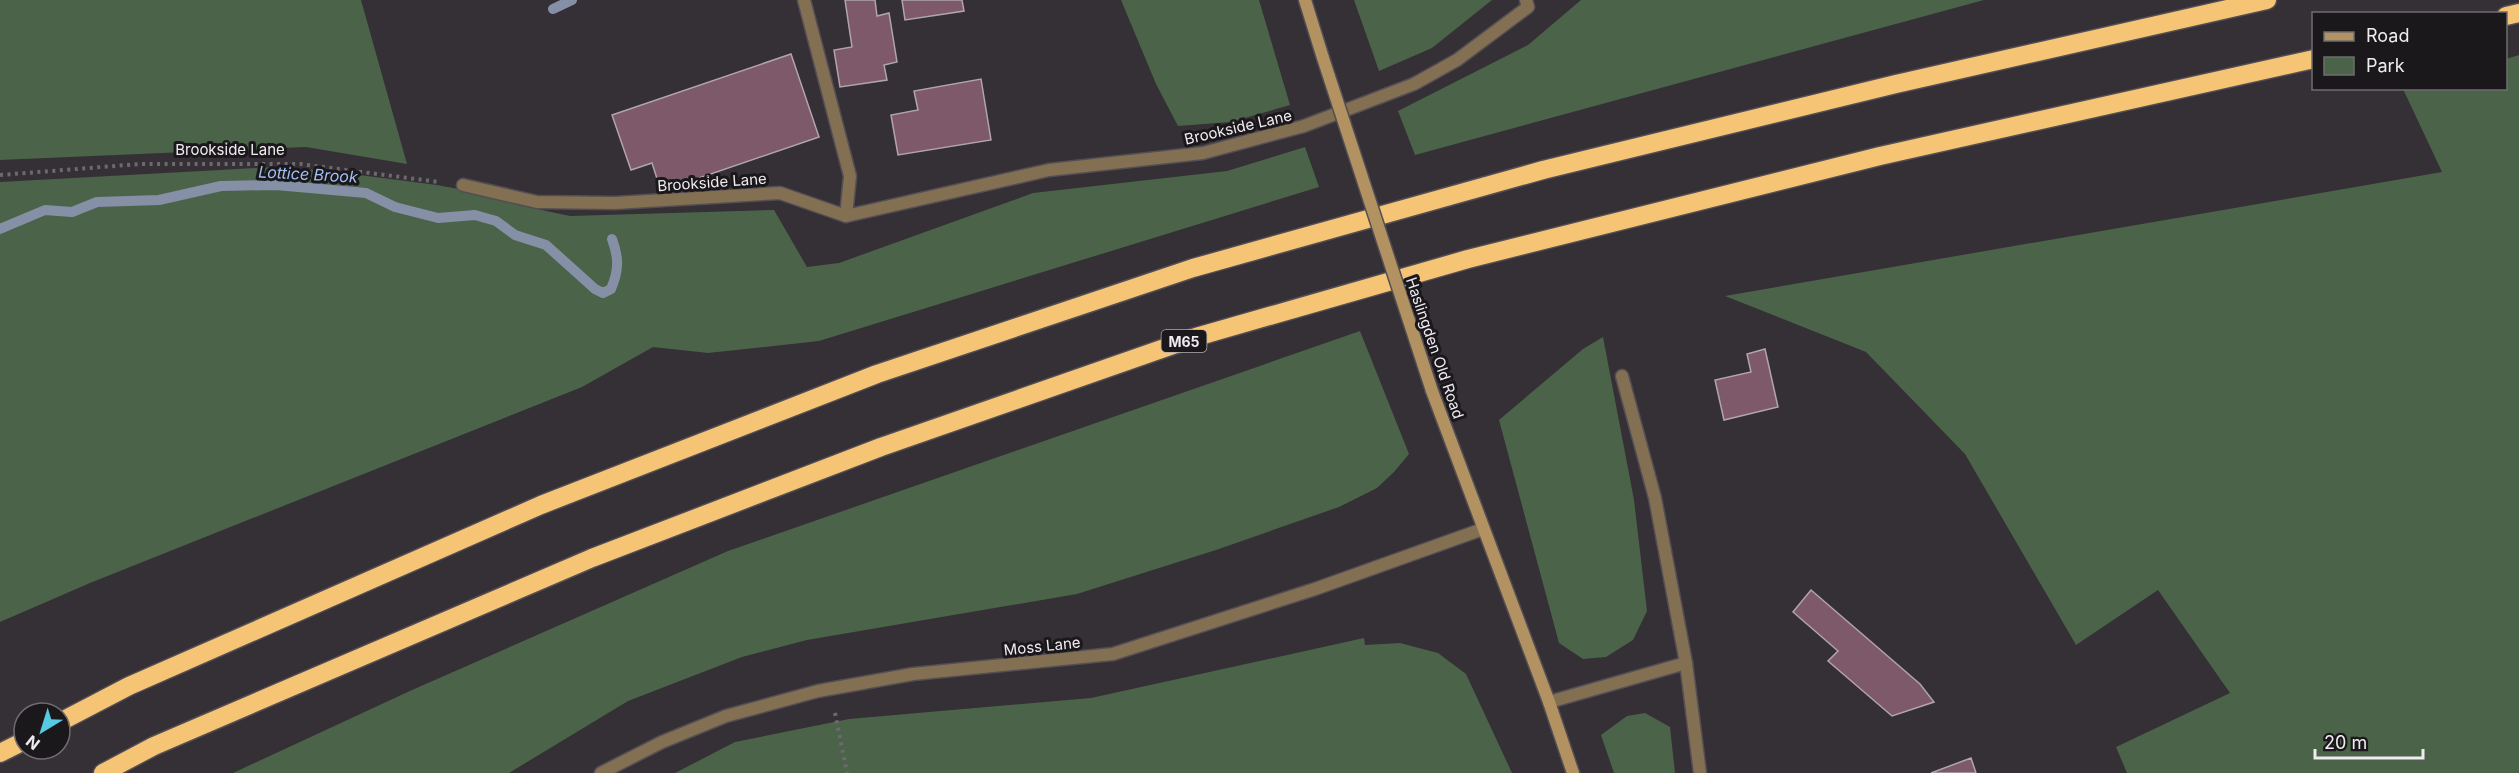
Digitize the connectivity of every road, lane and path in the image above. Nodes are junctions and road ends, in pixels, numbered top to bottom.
1 (804, 0) edge
2 (1305, 0) edge
3 (2267, 0) edge
4 (1530, 2) edge
5 (2312, 59) edge
6 (0, 175) edge
7 (463, 185) joint
8 (846, 216) junction
9 (1622, 376) dead end
10 (1483, 529) junction
11 (1686, 663) junction
12 (831, 689) junction
13 (1549, 702) junction
14 (72, 716) edge
15 (103, 773) edge
16 (601, 773) edge
17 (847, 773) edge
18 (1574, 773) edge
19 (1700, 773) edge

1 - 8 street
2 - 10 main road, Haslingden Old Road, bridge
3 - 14 highway
4 - 8 street, Brookside Lane
5 - 15 highway, M65
6 - 7 path, Brookside Lane
7 - 8 street, Brookside Lane
9 - 11 street
10 - 12 street, Moss Lane
10 - 13 main road, Haslingden Old Road
11 - 13 street
11 - 19 street
12 - 16 street, Moss Lane
12 - 17 path
13 - 18 main road, Haslingden Old Road

